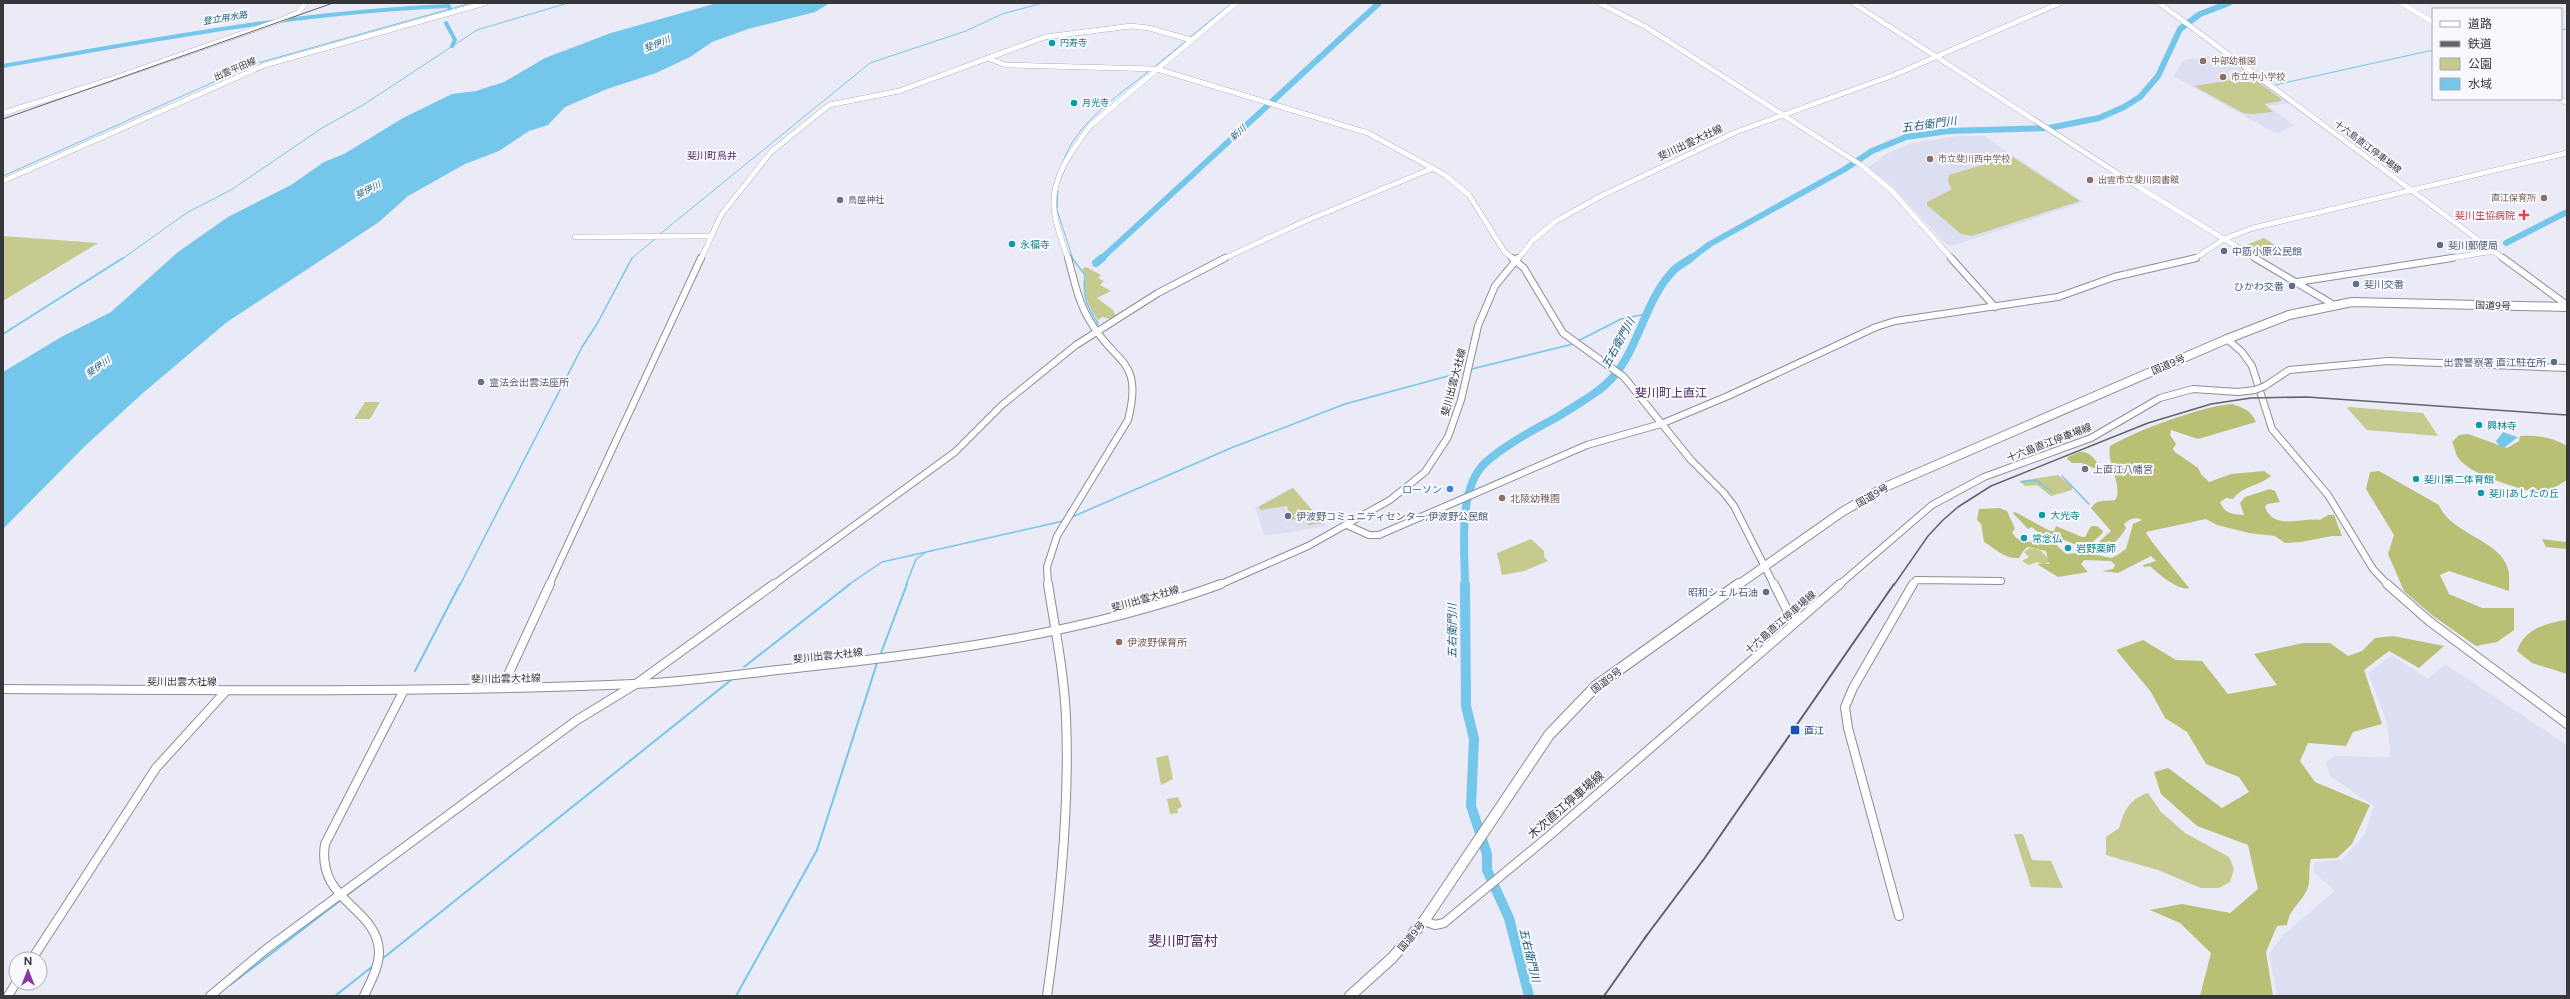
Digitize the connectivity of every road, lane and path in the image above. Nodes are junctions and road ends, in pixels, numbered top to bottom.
1 (305, 3) edge
2 (485, 3) edge
3 (1236, 3) edge
4 (1599, 3) edge
5 (1853, 3) edge
6 (2060, 3) edge
7 (2158, 3) edge
8 (2401, 3) edge
9 (2432, 21) edge
10 (1191, 40) junction
11 (1937, 57) junction
12 (987, 58) junction
13 (1157, 69) junction
14 (3, 113) edge
15 (1782, 115) junction
16 (2567, 153) edge
17 (1433, 168) junction
18 (3, 181) edge
19 (2410, 190) junction
20 (711, 236) junction
21 (576, 237) dead end
22 (2224, 239) junction
23 (2494, 251) junction
24 (1514, 260) junction
25 (2297, 282) junction
26 (2334, 305) junction
27 (2567, 306) edge
28 (1996, 307) junction
29 (1097, 332) junction
30 (2227, 339) junction
31 (2567, 368) edge
32 (1661, 424) junction
33 (1347, 526) junction
34 (1766, 568) junction
35 (2001, 581) dead end
36 (1797, 620) junction
37 (1057, 631) junction
38 (636, 684) junction
39 (502, 688) junction
40 (3, 689) edge
41 (1717, 689) joint
42 (404, 690) junction
43 (226, 691) junction
44 (2567, 724) edge
45 (341, 895) junction
46 (1899, 916) dead end
47 (1424, 921) junction
48 (37, 951) edge
49 (210, 996) edge
50 (364, 996) edge
51 (1047, 996) edge
52 (1350, 996) edge

1 - 14 street
2 - 18 street, 出雲平田線
3 - 10 street
4 - 15 street
5 - 11 street
6 - 11 street, 斐川出雲大社線
7 - 19 street, 十六島直江停車場線
8 - 9 street
10 - 12 street
10 - 13 street
11 - 15 street, 斐川出雲大社線
11 - 22 street
12 - 13 street
12 - 20 street
13 - 17 street
13 - 29 street
15 - 24 street, 斐川出雲大社線
15 - 28 street
16 - 19 street
17 - 24 street
17 - 29 street
19 - 22 street
19 - 23 street, 十六島直江停車場線
20 - 21 street
20 - 39 street
22 - 25 street
22 - 28 street
23 - 25 street
23 - 27 street, 十六島直江停車場線
24 - 32 street
24 - 33 street, 斐川出雲大社線
25 - 26 street
26 - 27 highway, 国道9号
26 - 30 highway, 国道9号
28 - 32 street
29 - 37 street
29 - 38 street
30 - 34 highway, 国道9号
30 - 44 street
31 - 36 street, 十六島直江停車場線, bridge
32 - 33 street
32 - 34 street
33 - 37 street, 斐川出雲大社線
34 - 36 street
34 - 47 highway, 国道9号
35 - 46 street
36 - 41 street, 十六島直江停車場線
37 - 38 street, 斐川出雲大社線
37 - 51 street
38 - 39 street, 斐川出雲大社線
38 - 45 street
39 - 42 street, 斐川出雲大社線
40 - 43 street, 斐川出雲大社線
41 - 47 street, 木次直江停車場線
42 - 43 street, 斐川出雲大社線
42 - 45 street
43 - 48 street
45 - 49 street
45 - 50 street
47 - 52 highway, 国道9号

